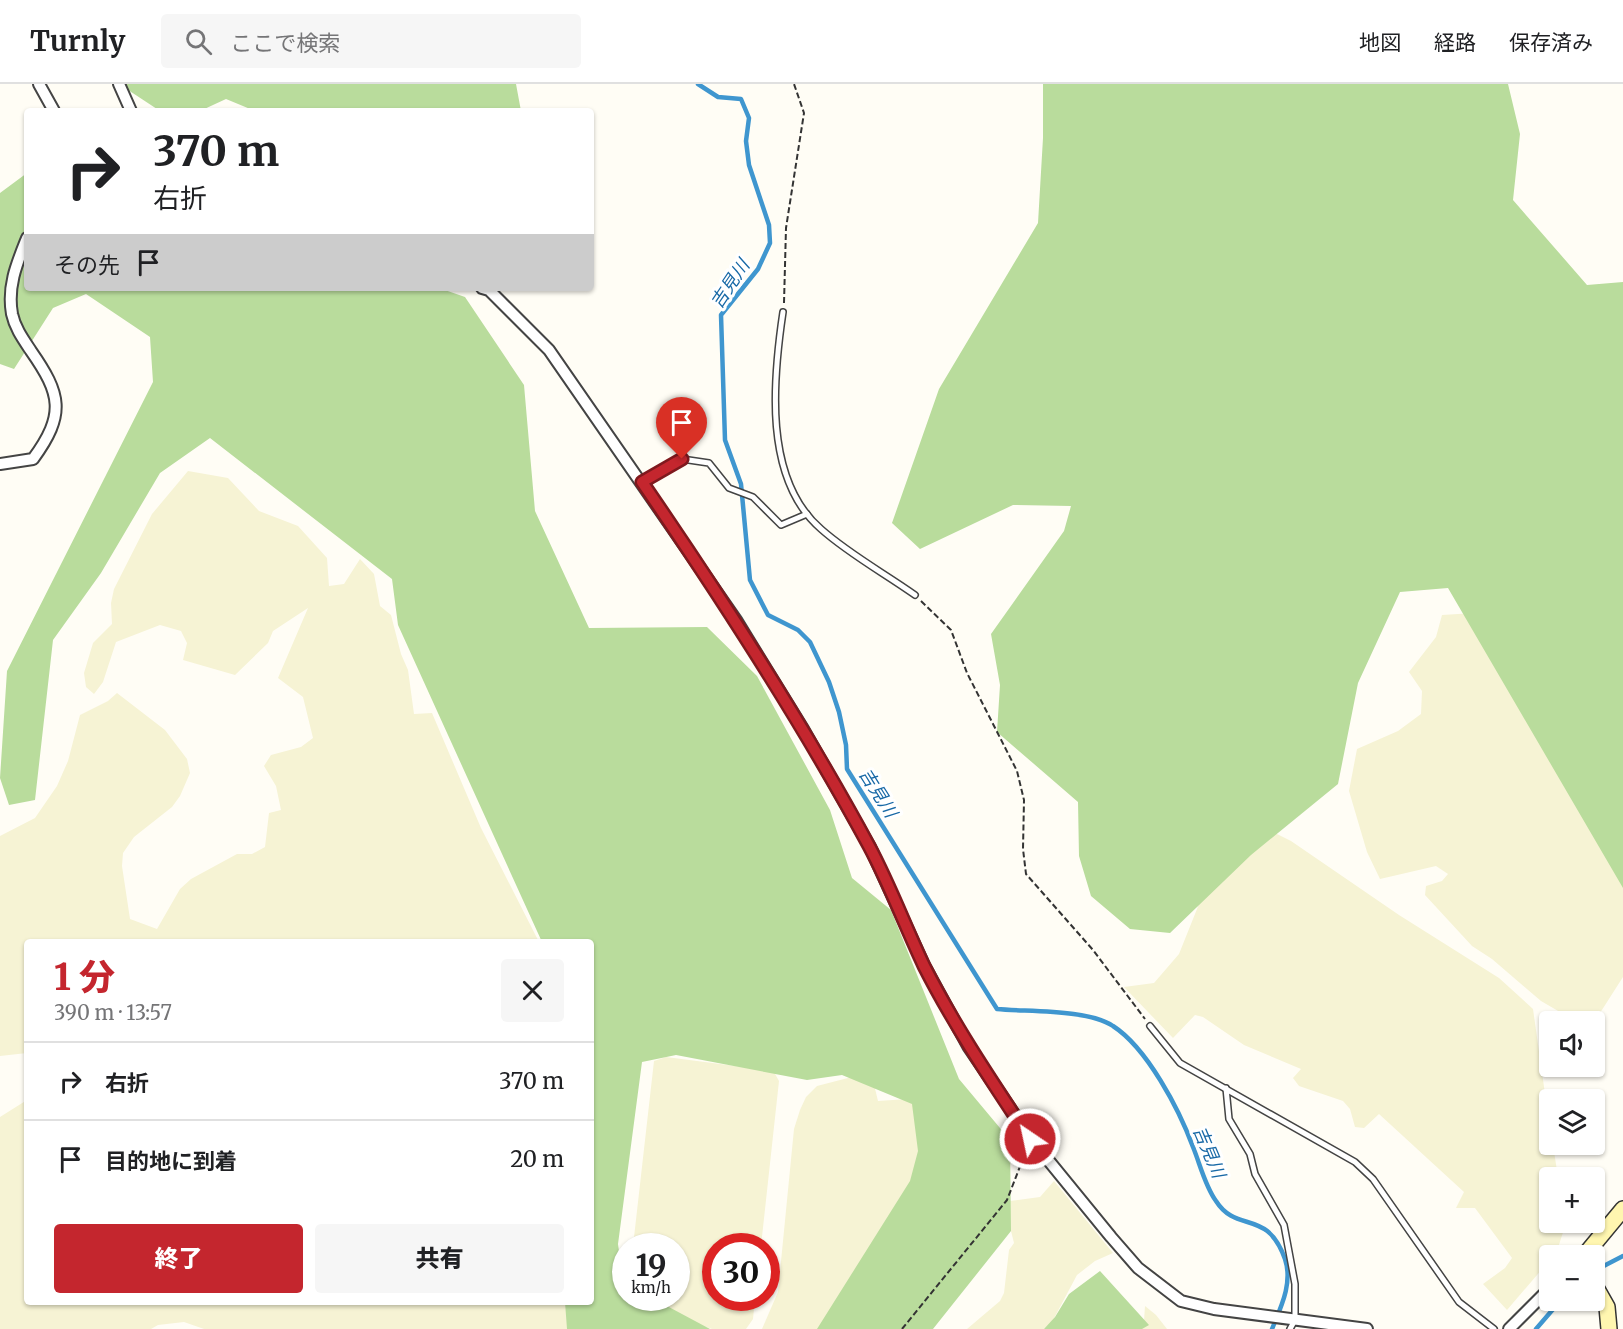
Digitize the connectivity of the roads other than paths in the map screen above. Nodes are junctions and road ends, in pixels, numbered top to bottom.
1 (39, 84) edge
2 (119, 84) edge
3 (52, 108) edge
4 (130, 108) edge
5 (24, 245) edge
6 (490, 291) edge
7 (783, 312) road end
8 (0, 464) edge
9 (642, 482) junction
10 (807, 514) junction
11 (915, 595) road end
12 (1150, 1026) road end
13 (1226, 1088) junction
14 (1623, 1209) edge
15 (1593, 1245) edge
16 (1539, 1299) edge
17 (1605, 1303) edge
18 (1292, 1325) edge
19 (1367, 1329) edge
20 (1494, 1329) edge
21 (1509, 1329) edge
22 (1609, 1329) edge

1 - 3 street
2 - 4 street
5 - 8 street
6 - 9 street
7 - 10 lane
9 - 10 lane
9 - 18 street
10 - 11 lane
12 - 13 lane
13 - 18 lane
13 - 20 lane
14 - 15 main road
16 - 21 street
17 - 22 main road
18 - 19 street

